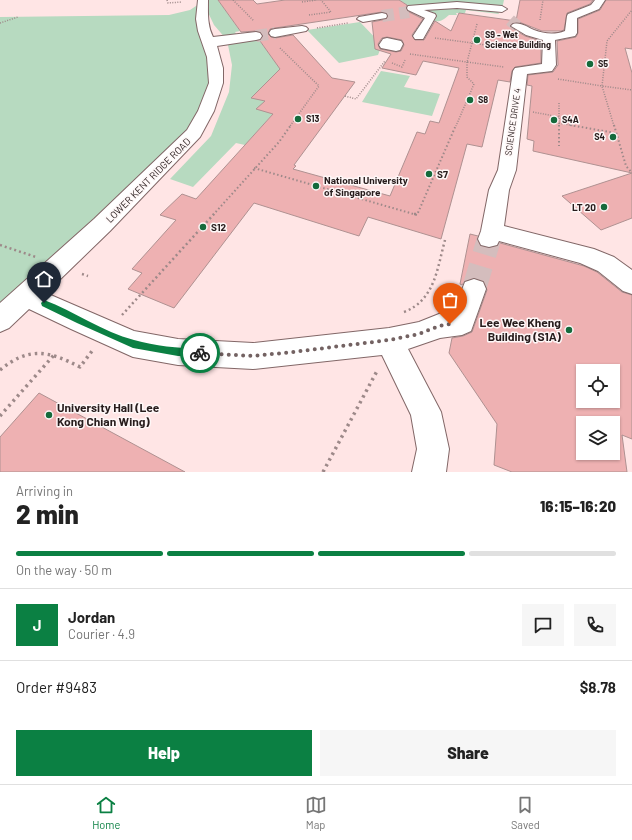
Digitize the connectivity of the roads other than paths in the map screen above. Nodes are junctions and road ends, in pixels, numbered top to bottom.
1 (600, 0) edge
2 (204, 1) edge
3 (382, 16) tunnel mouth
4 (359, 20) road end
5 (306, 29) road end
6 (256, 30) tunnel mouth
7 (275, 33) tunnel mouth
8 (419, 36) road end
9 (549, 36) junction
10 (216, 41) junction
11 (632, 284) edge
12 (474, 289) tunnel mouth
13 (26, 295) junction
14 (0, 320) edge
15 (389, 340) junction
16 (429, 472) edge

1 - 9 street
2 - 10 street, LOWER KENT RIDGE ROAD
3 - 4 street
5 - 7 street
6 - 10 street
8 - 9 street
9 - 11 street, SCIENCE DRIVE 4
10 - 13 street, LOWER KENT RIDGE ROAD
12 - 15 street
13 - 14 street, LOWER KENT RIDGE ROAD
13 - 15 street
15 - 16 street

